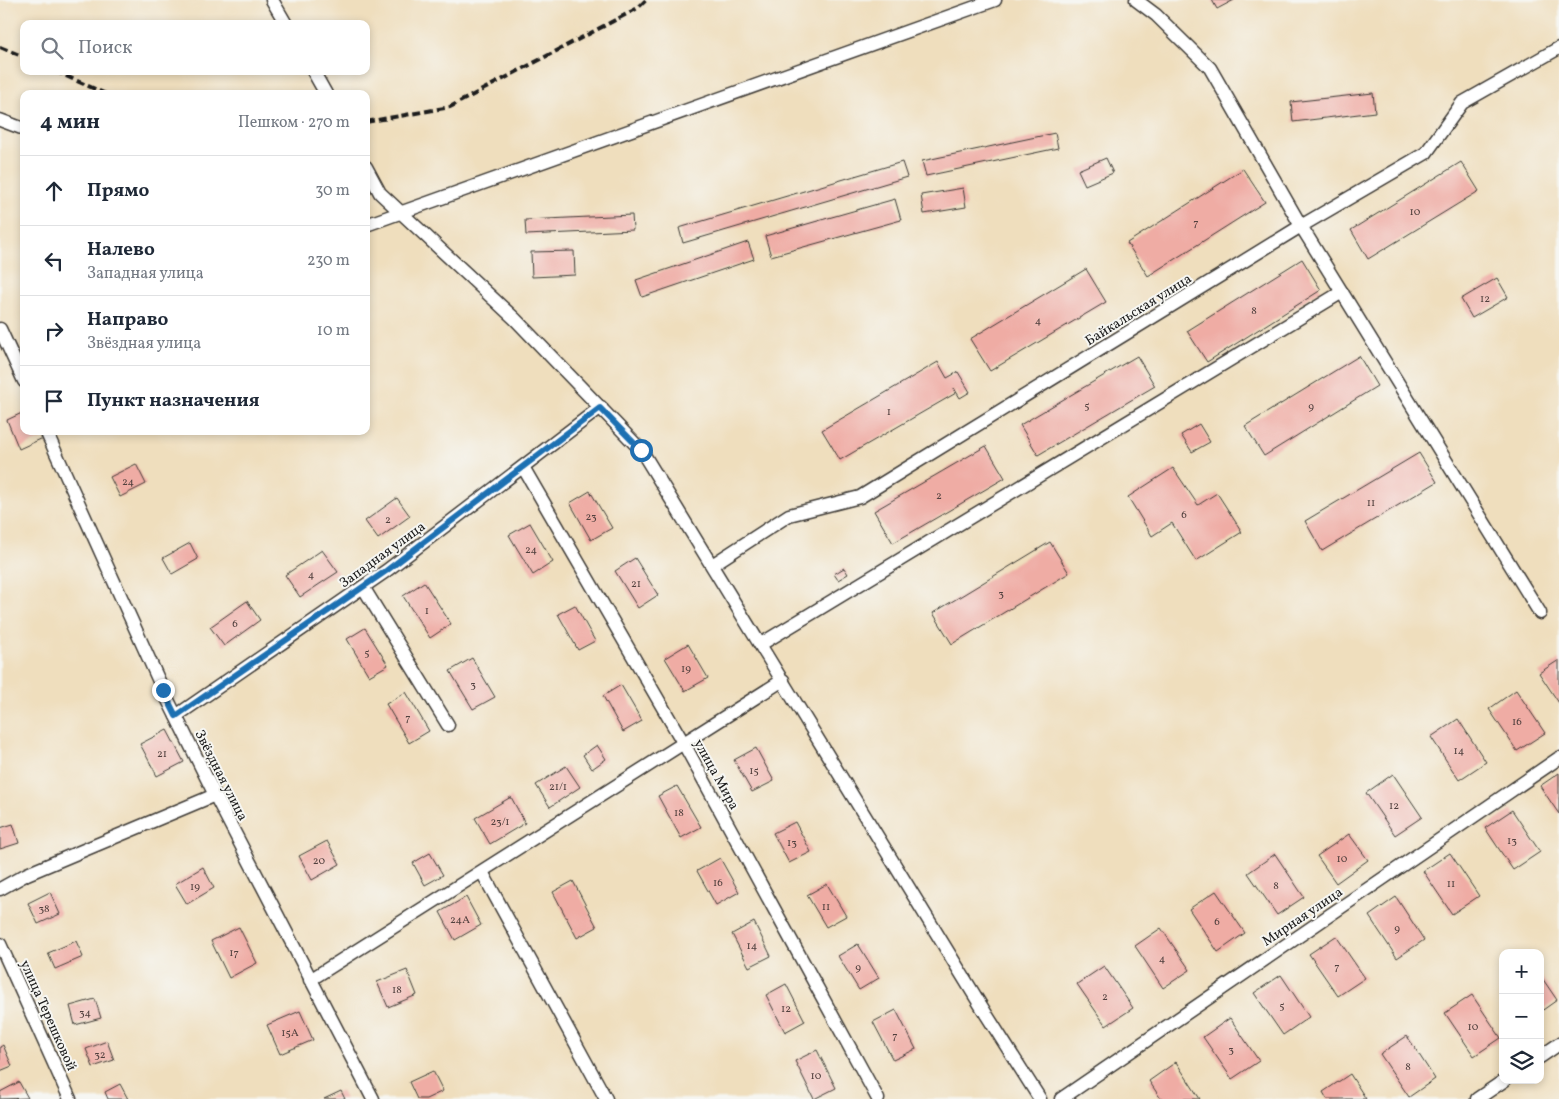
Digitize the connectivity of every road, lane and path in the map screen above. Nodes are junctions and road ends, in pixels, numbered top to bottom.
1 (272, 0) edge
2 (994, 0) edge
3 (1136, 0) edge
4 (284, 20) edge
5 (1559, 48) edge
6 (315, 75) edge
7 (324, 90) edge
8 (0, 120) edge
9 (20, 128) edge
10 (370, 174) edge
11 (401, 213) junction
12 (370, 225) edge
13 (1301, 226) junction
14 (1342, 292) junction
15 (0, 329) edge
16 (20, 372) edge
17 (600, 408) junction
18 (48, 435) edge
19 (523, 467) junction
20 (712, 565) junction
21 (363, 587) junction
22 (1540, 613) dead end
23 (761, 644) junction
24 (783, 680) junction
25 (176, 716) junction
26 (448, 726) dead end
27 (684, 744) junction
28 (1559, 758) edge
29 (215, 795) junction
30 (482, 872) junction
31 (0, 889) edge
32 (0, 944) edge
33 (310, 980) junction
34 (1559, 1044) edge
35 (1544, 1054) edge
36 (1499, 1084) edge
37 (70, 1099) edge
38 (373, 1099) edge
39 (606, 1099) edge
40 (878, 1099) edge
41 (1040, 1099) edge
42 (1061, 1099) edge
43 (1477, 1099) edge

1 - 4 street
2 - 11 street
3 - 13 street
5 - 13 street, Байкальская улица
6 - 7 street
8 - 9 street
10 - 11 street
11 - 12 street
11 - 17 street
13 - 14 street
13 - 20 street, Байкальская улица
14 - 22 street
14 - 23 street
15 - 16 street
17 - 19 street, Западная улица
17 - 20 street
18 - 25 street, Звёздная улица
19 - 21 street, Западная улица
19 - 27 street, улица Мира
20 - 23 street
21 - 25 street, Западная улица
21 - 26 street
23 - 24 street
24 - 27 street
24 - 41 street
25 - 29 street, Звёздная улица
27 - 30 street
27 - 40 street, улица Мира
28 - 42 street, Мирная улица
29 - 31 street
29 - 33 street, Звёздная улица
30 - 33 street
30 - 39 street
32 - 37 street, улица Терешковой
33 - 38 street, Звёздная улица
34 - 35 street
36 - 43 street

